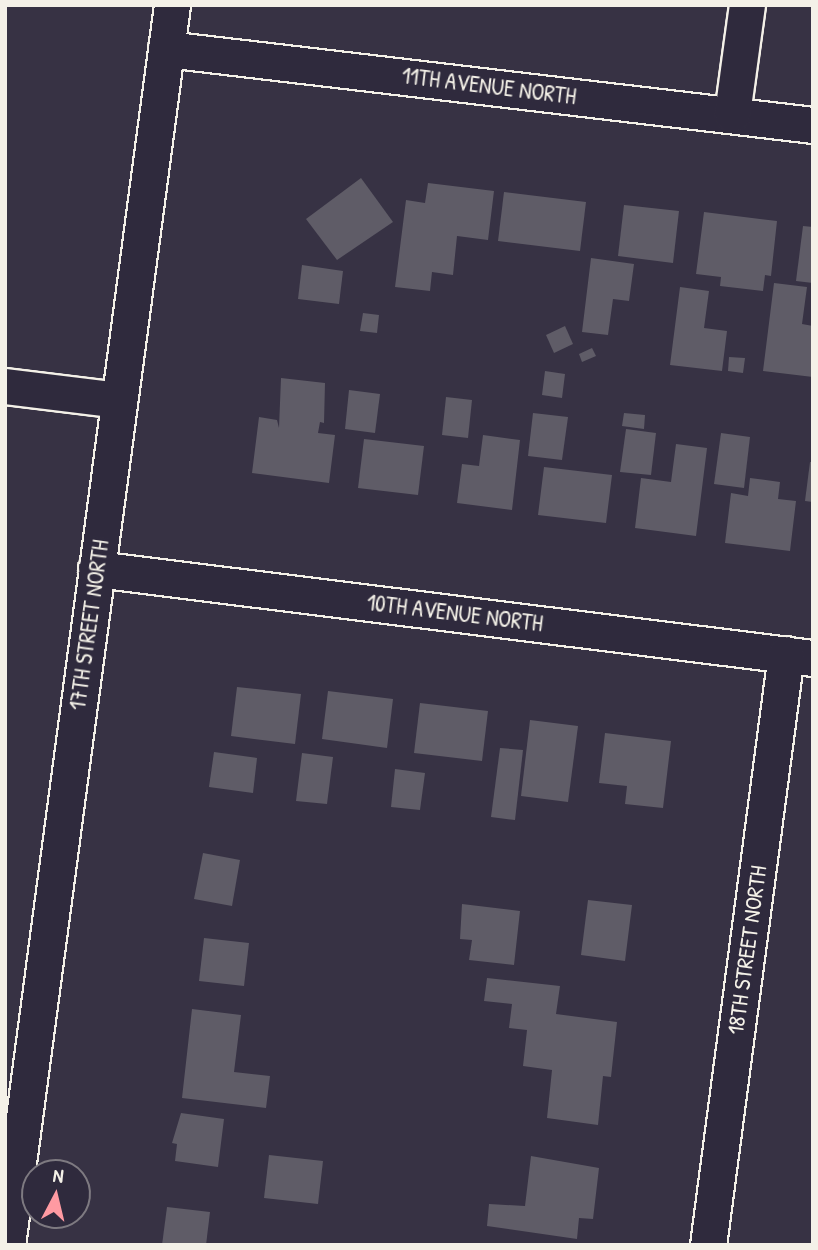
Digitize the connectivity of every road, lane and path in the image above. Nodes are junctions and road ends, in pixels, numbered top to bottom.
1 (172, 5) edge
2 (747, 5) edge
3 (166, 49) junction
4 (732, 114) junction
5 (813, 125) edge
6 (5, 386) edge
7 (119, 400) junction
8 (96, 569) junction
9 (799, 656) edge
10 (7, 1245) edge
11 (708, 1245) edge

1 - 3 street, 17TH STREET NORTH
2 - 4 street
3 - 4 street, 11TH AVENUE NORTH
3 - 7 street, 17TH STREET NORTH
4 - 5 street, 11TH AVENUE NORTH
6 - 7 street
7 - 8 street, 17TH STREET NORTH
8 - 9 street, 10TH AVENUE NORTH
8 - 10 street, 17TH STREET NORTH
9 - 11 street, 18TH STREET NORTH

